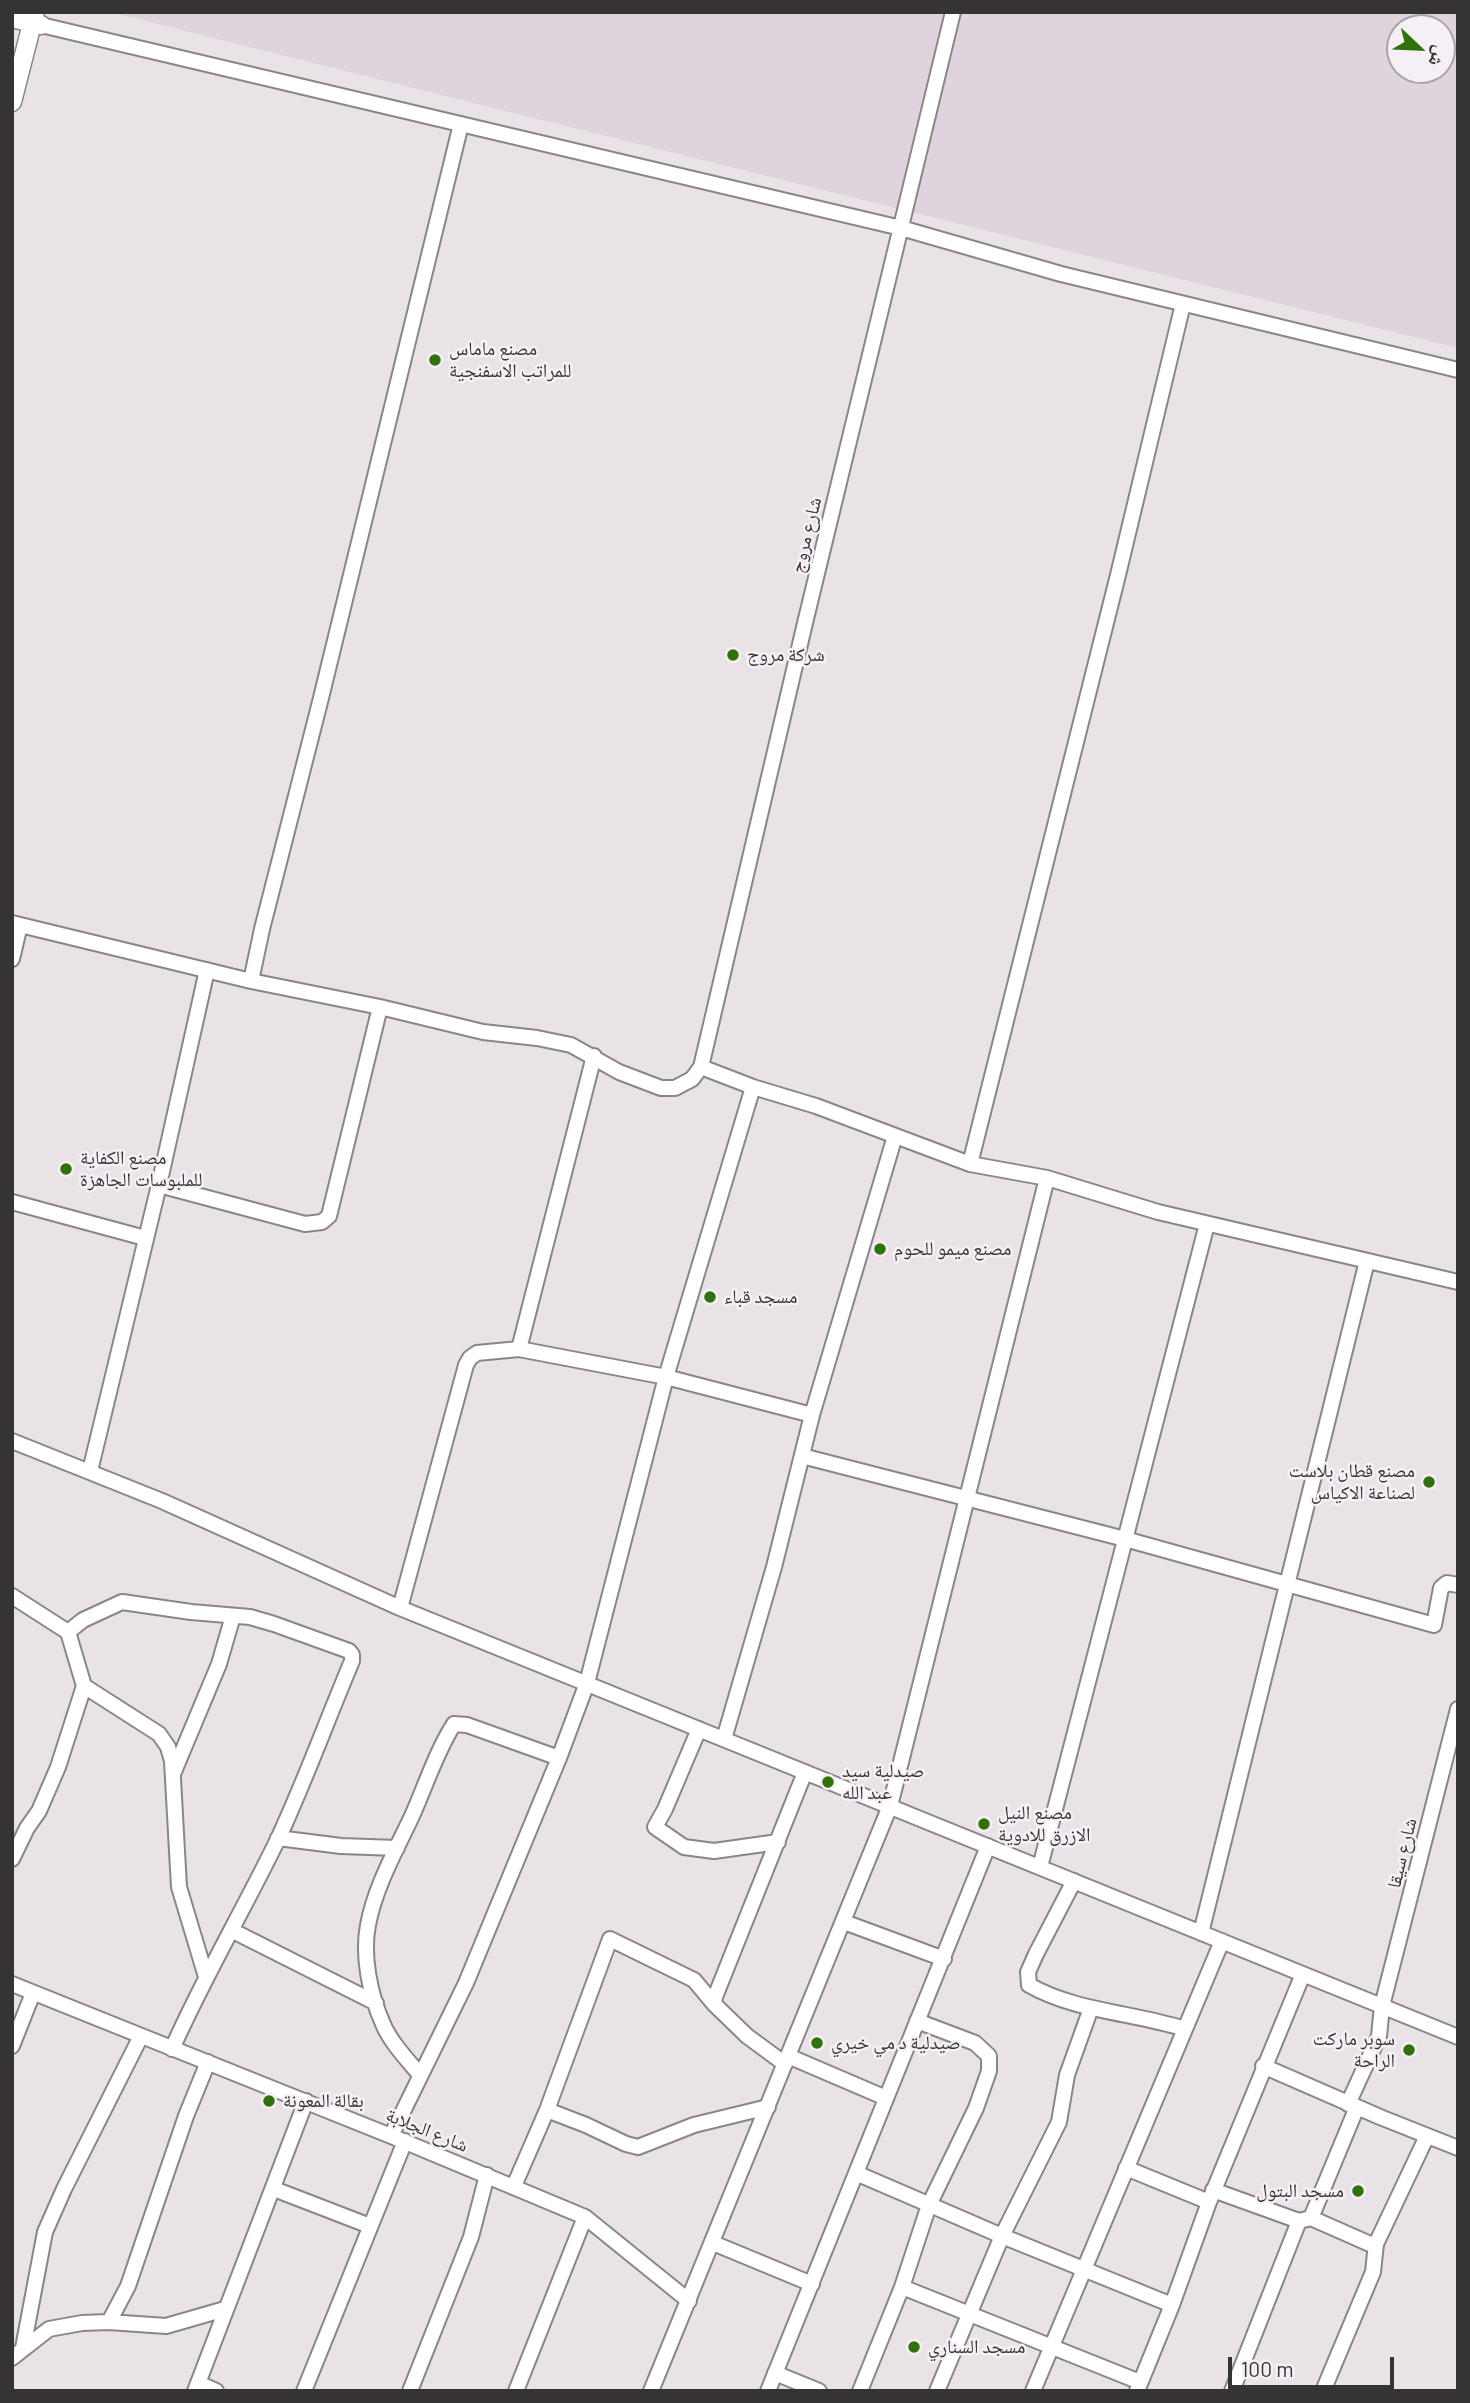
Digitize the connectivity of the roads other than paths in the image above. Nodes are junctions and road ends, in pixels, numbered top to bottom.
1 (953, 12) edge
2 (12, 18) edge
3 (36, 20) edge
4 (12, 102) edge
5 (461, 124) junction
6 (901, 228) junction
7 (1183, 304) junction
8 (1458, 369) edge
9 (16, 924) edge
10 (12, 959) edge
11 (207, 970) junction
12 (251, 981) junction
13 (380, 1007) junction
14 (594, 1056) junction
15 (701, 1068) junction
16 (753, 1087) junction
17 (895, 1136) junction
18 (970, 1164) junction
19 (1047, 1178) junction
20 (159, 1185) junction
21 (12, 1202) edge
22 (1207, 1223) junction
23 (145, 1238) junction
24 (1367, 1261) junction
25 (1458, 1282) edge
26 (519, 1349) junction
27 (666, 1377) junction
28 (812, 1415) junction
29 (12, 1441) edge
30 (802, 1455) junction
31 (90, 1471) junction
32 (968, 1497) junction
33 (1125, 1539) junction
34 (1286, 1583) junction
35 (1458, 1585) edge
36 (12, 1596) edge
37 (400, 1608) junction
38 (233, 1616) junction
39 (68, 1632) junction
40 (587, 1683) junction
41 (84, 1686) junction
42 (1457, 1712) edge
43 (699, 1729) junction
44 (724, 1739) junction
45 (559, 1758) junction
46 (805, 1772) junction
47 (172, 1778) junction
48 (890, 1806) junction
49 (278, 1838) junction
50 (778, 1842) junction
51 (988, 1846) junction
52 (397, 1848) junction
53 (12, 1859) edge
54 (1040, 1867) junction
55 (1074, 1881) junction
56 (844, 1922) junction
57 (233, 1931) junction
58 (1201, 1933) junction
59 (1222, 1941) junction
60 (944, 1959) junction
61 (1303, 1974) junction
62 (206, 1977) junction
63 (12, 1984) edge
64 (33, 1993) junction
65 (376, 2003) junction
66 (714, 2004) junction
67 (1382, 2006) junction
68 (1091, 2008) junction
69 (917, 2021) junction
70 (1185, 2029) junction
71 (141, 2036) junction
72 (1458, 2037) edge
73 (12, 2046) edge
74 (172, 2049) junction
75 (787, 2060) junction
76 (208, 2062) junction
77 (1263, 2066) junction
78 (420, 2075) junction
79 (886, 2098) junction
80 (306, 2101) junction
81 (1353, 2106) junction
82 (768, 2107) junction
83 (547, 2110) junction
84 (1427, 2136) junction
85 (398, 2139) junction
86 (1458, 2148) edge
87 (1126, 2168) junction
88 (856, 2173) junction
89 (488, 2175) junction
90 (514, 2186) junction
91 (274, 2189) junction
92 (1211, 2196) junction
93 (929, 2205) junction
94 (585, 2217) junction
95 (1305, 2220) junction
96 (370, 2226) junction
97 (1002, 2236) junction
98 (713, 2243) junction
99 (1376, 2244) junction
100 (1083, 2269) junction
101 (812, 2284) junction
102 (902, 2287) junction
103 (689, 2301) junction
104 (1172, 2305) junction
105 (225, 2309) junction
106 (968, 2314) junction
107 (109, 2322) junction
108 (1050, 2347) junction
109 (18, 2353) edge
110 (775, 2373) junction
111 (1139, 2386) edge
112 (196, 2387) edge
113 (216, 2391) edge
114 (304, 2391) edge
115 (410, 2391) edge
116 (516, 2391) edge
117 (651, 2391) edge
118 (768, 2391) edge
119 (819, 2391) edge
120 (860, 2391) edge
121 (937, 2391) edge
122 (1033, 2391) edge
123 (1232, 2391) edge
124 (1323, 2391) edge

1 - 6 street, شارع مروج
2 - 3 street
3 - 4 street
3 - 5 street
5 - 6 street
5 - 12 street
6 - 7 street
6 - 15 street, شارع مروج
7 - 8 street
7 - 18 street
9 - 10 street
9 - 11 street
11 - 12 street
11 - 20 street
12 - 13 street
13 - 14 street
13 - 20 street
14 - 15 street
14 - 26 street
15 - 16 street
16 - 17 street
16 - 27 street
17 - 18 street
17 - 28 street
18 - 19 street
19 - 22 street
19 - 32 street
20 - 23 street
21 - 23 street
22 - 24 street
22 - 33 street
23 - 31 street
24 - 25 street
24 - 34 street
26 - 27 street
26 - 37 street
27 - 28 street
27 - 40 street
28 - 30 street
29 - 31 street
30 - 32 street
30 - 44 street
31 - 37 street
32 - 33 street
32 - 48 street
33 - 34 street
33 - 54 street
34 - 35 street
34 - 58 street
36 - 39 street
37 - 40 street
38 - 39 street
38 - 47 street
38 - 49 street
39 - 41 street
40 - 43 street
40 - 45 street
41 - 47 street
41 - 53 street
42 - 67 street, شارع سيقا
43 - 44 street
43 - 50 street
44 - 46 street
45 - 52 street
45 - 78 street
46 - 48 street
46 - 50 street
47 - 62 street
48 - 51 street
48 - 56 street
49 - 52 street
49 - 57 street
50 - 66 street
51 - 54 street
51 - 60 street
52 - 65 street
54 - 55 street
55 - 58 street
55 - 68 street
56 - 60 street
56 - 75 street
57 - 62 street
57 - 65 street
58 - 59 street
59 - 61 street
59 - 70 street
60 - 69 street
61 - 67 street
61 - 77 street
62 - 74 street
63 - 64 street, شارع الجلابة
64 - 71 street, شارع الجلابة
64 - 73 street
65 - 78 street
66 - 75 street
66 - 83 street
67 - 72 street
67 - 81 street, شارع سيقا
68 - 70 street
68 - 97 street
69 - 79 street
69 - 93 street
70 - 87 street
71 - 74 street, شارع الجلابة
71 - 109 street
74 - 76 street, شارع الجلابة
75 - 79 street
75 - 82 street
76 - 80 street, شارع الجلابة
76 - 107 street
77 - 81 street
77 - 92 street
78 - 85 street
79 - 88 street
80 - 85 street, شارع الجلابة
80 - 91 street
81 - 84 street
81 - 95 street, شارع سيقا
82 - 83 street
82 - 98 street
83 - 90 street
84 - 86 street
84 - 99 street
85 - 89 street, شارع الجلابة
85 - 96 street
87 - 92 street
87 - 100 street
88 - 93 street
88 - 101 street
89 - 90 street, شارع الجلابة
89 - 115 street
90 - 94 street, شارع الجلابة
91 - 96 street
91 - 105 street
92 - 95 street
92 - 104 street
93 - 97 street
93 - 102 street
94 - 103 street, شارع الجلابة
94 - 116 street
95 - 99 street
95 - 123 street, شارع سيقا
96 - 114 street
97 - 100 street
97 - 106 street
98 - 101 street
98 - 103 street
99 - 124 street
100 - 104 street
100 - 108 street
101 - 110 street
102 - 106 street
102 - 120 street
103 - 117 street
104 - 111 street
105 - 107 street
105 - 112 street
106 - 108 street
106 - 121 street
107 - 109 street
108 - 111 street
108 - 122 street
110 - 118 street
110 - 119 street
112 - 113 street

